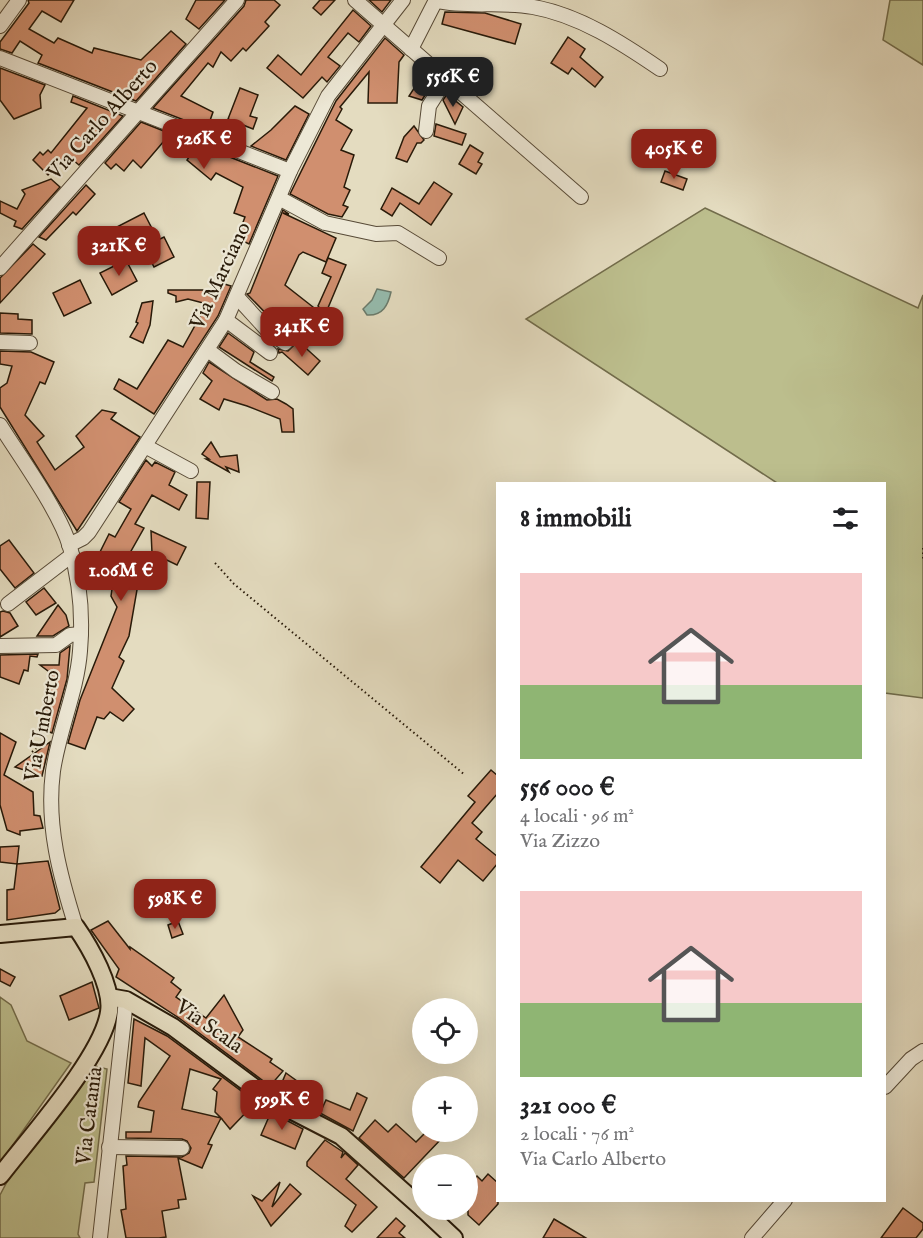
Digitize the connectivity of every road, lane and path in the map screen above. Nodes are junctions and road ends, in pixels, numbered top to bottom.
1 (19, 0) edge
2 (237, 0) edge
3 (355, 0) edge
4 (403, 0) edge
5 (439, 1) edge
6 (0, 26) edge
7 (385, 26) junction
8 (411, 49) junction
9 (0, 58) edge
10 (660, 69) dead end
11 (446, 79) junction
12 (139, 111) junction
13 (426, 131) dead end
14 (290, 171) junction
15 (581, 197) dead end
16 (279, 198) junction
17 (439, 258) dead end
18 (0, 268) edge
19 (238, 298) junction
20 (226, 320) junction
21 (290, 339) dead end
22 (0, 342) edge
23 (30, 343) dead end
24 (209, 351) junction
25 (270, 353) dead end
26 (272, 392) dead end
27 (0, 425) edge
28 (145, 446) junction
29 (191, 471) dead end
30 (923, 548) edge
31 (71, 550) junction
32 (923, 559) edge
33 (215, 563) dead end
34 (8, 604) dead end
35 (81, 634) junction
36 (0, 646) edge
37 (465, 775) dead end
38 (76, 927) junction
39 (0, 934) edge
40 (109, 997) junction
41 (126, 1000) junction
42 (923, 1052) edge
43 (886, 1087) edge
44 (109, 1147) junction
45 (182, 1148) dead end
46 (0, 1176) edge
47 (412, 1199) edge
48 (783, 1202) edge
49 (435, 1220) edge
50 (100, 1238) edge
51 (454, 1238) edge
52 (752, 1238) edge

1 - 6 street
2 - 12 street, Via Carlo Alberto
3 - 7 street
4 - 7 street, Via Marciano
5 - 8 street
5 - 10 street
7 - 8 street
7 - 14 street, Via Marciano
8 - 11 street
9 - 12 street
11 - 13 street
11 - 15 street
12 - 14 street
12 - 18 street, Via Carlo Alberto
14 - 16 street, Via Marciano
16 - 17 street
16 - 19 street, Via Marciano
19 - 20 street, Via Marciano
19 - 21 street
20 - 24 street, Via Marciano
20 - 25 street
22 - 23 street
24 - 26 street
24 - 28 street, Via Marciano
27 - 31 street
28 - 29 street
28 - 31 street, Via Marciano
30 - 32 path
31 - 34 street
31 - 35 street, Via Umberto
33 - 37 path
35 - 36 street
35 - 38 street, Via Umberto
38 - 39 main road
38 - 40 main road, Via Umberto
40 - 41 main road, Via Scala
40 - 46 main road, Via Catania
41 - 44 street, Via Catania
41 - 47 main road, Via Scala
42 - 43 street
44 - 45 street
44 - 50 street, Via Catania
48 - 52 street
49 - 51 main road, Via Scala

